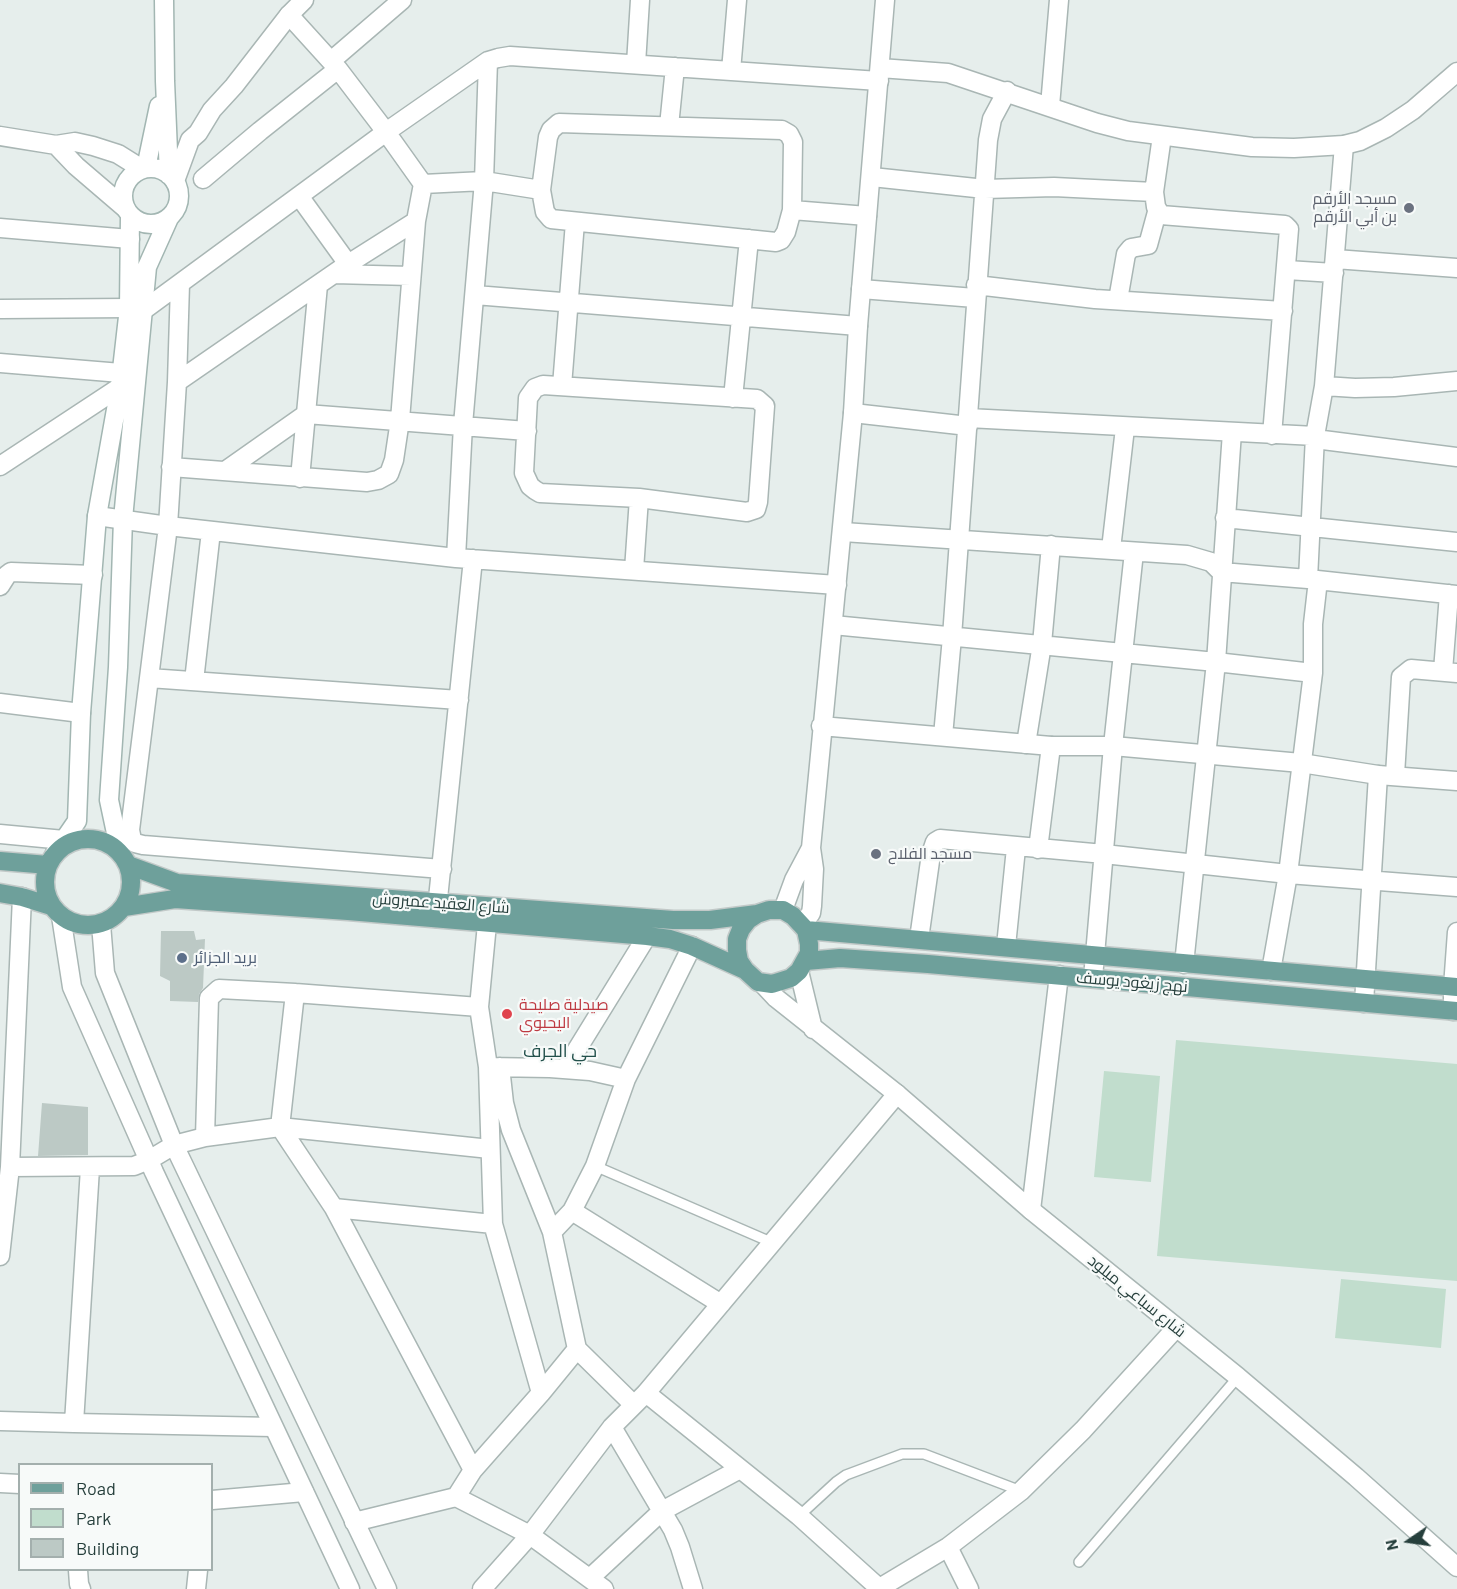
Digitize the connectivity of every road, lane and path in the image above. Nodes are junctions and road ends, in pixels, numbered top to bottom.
1 (304, 0) edge
2 (402, 0) edge
3 (640, 0) edge
4 (737, 0) edge
5 (885, 0) edge
6 (1059, 0) edge
7 (164, 4) edge
8 (289, 15) junction
9 (488, 61) junction
10 (636, 64) junction
11 (334, 65) junction
12 (675, 67) junction
13 (731, 71) junction
14 (1457, 72) edge
15 (879, 74) junction
16 (165, 81) junction
17 (1006, 91) junction
18 (1050, 106) junction
19 (669, 126) junction
20 (386, 132) junction
21 (0, 136) edge
22 (1162, 136) junction
23 (56, 145) junction
24 (1344, 145) junction
25 (144, 168) junction
26 (872, 177) junction
27 (172, 178) junction
28 (203, 179) dead end
29 (484, 181) junction
30 (423, 184) junction
31 (986, 189) junction
32 (541, 190) junction
33 (1154, 192) junction
34 (299, 196) junction
35 (792, 210) junction
36 (127, 212) junction
37 (1157, 212) junction
38 (867, 216) junction
39 (169, 218) junction
40 (416, 221) junction
41 (575, 222) junction
42 (0, 228) edge
43 (749, 239) junction
44 (130, 240) junction
45 (1334, 266) junction
46 (1457, 268) edge
47 (341, 269) junction
48 (1287, 270) junction
49 (411, 276) junction
50 (180, 284) junction
51 (318, 285) junction
52 (861, 289) junction
53 (976, 291) junction
54 (475, 295) junction
55 (1118, 300) junction
56 (569, 302) junction
57 (0, 309) edge
58 (135, 310) junction
59 (1283, 311) junction
60 (740, 316) junction
61 (858, 326) junction
62 (0, 363) edge
63 (121, 380) junction
64 (1457, 381) edge
65 (177, 382) junction
66 (562, 386) junction
67 (1324, 386) junction
68 (732, 398) junction
69 (853, 413) junction
70 (306, 414) junction
71 (400, 420) junction
72 (968, 422) junction
73 (463, 425) junction
74 (1125, 428) junction
75 (527, 431) junction
76 (1232, 432) junction
77 (1272, 435) junction
78 (1315, 438) junction
79 (1457, 457) edge
80 (0, 466) edge
81 (171, 467) junction
82 (225, 471) junction
83 (300, 478) junction
84 (639, 498) junction
85 (97, 516) junction
86 (1225, 518) junction
87 (123, 519) junction
88 (168, 526) junction
89 (1311, 526) junction
90 (211, 531) junction
91 (843, 532) junction
92 (959, 539) junction
93 (1457, 542) edge
94 (1051, 545) junction
95 (1111, 549) junction
96 (1134, 552) junction
97 (464, 558) junction
98 (634, 570) junction
99 (1221, 572) junction
100 (93, 575) junction
101 (1313, 579) junction
102 (837, 585) junction
103 (0, 586) edge
104 (1453, 595) edge
105 (833, 625) junction
106 (952, 637) junction
107 (1042, 644) junction
108 (1123, 654) junction
109 (1216, 662) junction
110 (1450, 672) edge
111 (1313, 673) junction
112 (149, 678) junction
113 (194, 681) junction
114 (459, 700) junction
115 (0, 702) edge
116 (81, 713) junction
117 (822, 726) junction
118 (943, 736) junction
119 (1026, 744) junction
120 (1051, 746) junction
121 (1113, 746) junction
122 (1206, 755) junction
123 (1302, 763) junction
124 (1386, 775) junction
125 (1457, 781) edge
126 (0, 834) edge
127 (811, 848) junction
128 (1016, 848) junction
129 (1038, 849) junction
130 (55, 853) junction
131 (1104, 854) junction
132 (124, 858) junction
133 (0, 861) edge
134 (1193, 865) junction
135 (442, 868) junction
136 (1288, 874) junction
137 (1370, 881) junction
138 (1457, 887) edge
139 (0, 893) edge
140 (22, 897) junction
141 (124, 907) junction
142 (783, 910) junction
143 (56, 911) junction
144 (437, 911) junction
145 (757, 914) junction
146 (101, 924) junction
147 (487, 924) junction
148 (804, 928) junction
149 (1457, 932) edge
150 (647, 936) junction
151 (919, 939) junction
152 (692, 946) junction
153 (1006, 946) junction
154 (1094, 956) junction
155 (1184, 964) junction
156 (802, 966) junction
157 (745, 970) junction
158 (1271, 971) junction
159 (1059, 975) junction
160 (1093, 978) junction
161 (1365, 979) junction
162 (762, 983) junction
163 (1455, 987) edge
164 (295, 993) junction
165 (1364, 1003) junction
166 (479, 1006) junction
167 (1455, 1011) edge
168 (813, 1029) junction
169 (494, 1067) junction
170 (565, 1069) junction
171 (626, 1079) junction
172 (897, 1094) junction
173 (280, 1127) junction
174 (205, 1137) junction
175 (174, 1145) junction
176 (490, 1149) junction
177 (149, 1160) junction
178 (595, 1166) junction
179 (10, 1167) junction
180 (90, 1168) junction
181 (334, 1208) junction
182 (1031, 1210) junction
183 (572, 1211) junction
184 (493, 1224) junction
185 (552, 1232) junction
186 (773, 1243) junction
187 (0, 1256) edge
188 (722, 1304) junction
189 (1176, 1329) junction
190 (577, 1349) junction
191 (1238, 1377) junction
192 (542, 1393) junction
193 (640, 1399) junction
194 (0, 1421) edge
195 (74, 1423) junction
196 (273, 1427) junction
197 (612, 1427) junction
198 (740, 1469) junction
199 (473, 1470) junction
200 (0, 1483) edge
201 (18, 1484) edge
202 (1021, 1491) junction
203 (304, 1492) junction
204 (456, 1497) junction
205 (213, 1500) edge
206 (662, 1511) junction
207 (799, 1516) junction
208 (354, 1522) junction
209 (531, 1535) junction
210 (948, 1547) junction
211 (1079, 1562) dead end
212 (1457, 1567) edge
213 (78, 1571) edge
214 (198, 1571) edge
215 (597, 1584) edge
216 (878, 1588) edge
217 (81, 1589) edge
218 (196, 1589) edge
219 (350, 1589) edge
220 (387, 1589) edge
221 (482, 1589) edge
222 (693, 1589) edge
223 (969, 1589) edge

1 - 8 street
2 - 11 street
3 - 10 street
4 - 13 street
5 - 15 street
6 - 18 street
7 - 16 street
8 - 11 street
8 - 27 street
9 - 10 street
9 - 20 street
9 - 29 street
10 - 12 street
11 - 20 street
11 - 28 street
12 - 13 street
12 - 19 street
13 - 15 street
14 - 24 street
15 - 17 street
15 - 26 street
16 - 25 street
16 - 27 street
17 - 18 street
17 - 31 street
18 - 22 street
19 - 32 street
19 - 35 street
20 - 30 street
20 - 34 street
21 - 23 street
22 - 24 street
22 - 33 street
23 - 25 street
23 - 36 street
24 - 45 street
25 - 27 street
25 - 36 street
26 - 31 street
26 - 38 street
27 - 39 street
29 - 30 street
29 - 32 street
29 - 54 street
30 - 40 street
31 - 33 street
31 - 53 street
32 - 41 street
33 - 37 street
34 - 47 street
34 - 50 street
35 - 38 street
35 - 43 street
36 - 39 street
36 - 44 street
37 - 48 street
37 - 55 street
38 - 52 street
39 - 58 street
40 - 47 street
40 - 49 street
41 - 43 street
41 - 56 street
42 - 44 street
43 - 60 street
44 - 58 street
45 - 46 street
45 - 48 street
45 - 67 street
47 - 49 street
47 - 51 street
48 - 59 street
49 - 71 street
50 - 58 street
50 - 65 street
51 - 65 street
51 - 70 street
52 - 53 street
52 - 61 street
53 - 55 street
53 - 72 street
54 - 56 street
54 - 73 street
55 - 59 street
56 - 60 street
56 - 66 street
57 - 58 street
58 - 63 street
58 - 87 street
59 - 77 street
60 - 61 street
60 - 68 street
61 - 69 street
62 - 63 street
63 - 80 street
63 - 85 street
64 - 67 street
65 - 81 street
66 - 68 street
66 - 75 street
67 - 78 street
68 - 84 street
69 - 72 street
69 - 91 street
70 - 71 street
70 - 82 street
70 - 83 street
71 - 73 street
71 - 83 street
72 - 74 street
72 - 92 street
73 - 75 street
73 - 97 street
74 - 76 street
74 - 95 street
75 - 84 street
76 - 77 street
76 - 86 street
77 - 78 street
78 - 79 street
78 - 89 street
81 - 82 street
81 - 88 street
82 - 83 street
84 - 98 street
85 - 87 street
85 - 100 street
86 - 89 street
86 - 99 street
87 - 88 street
87 - 132 street
88 - 90 street
88 - 112 street
89 - 93 street
89 - 101 street
90 - 97 street
90 - 113 street
91 - 92 street
91 - 102 street
92 - 94 street
92 - 106 street
94 - 95 street
94 - 107 street
95 - 96 street
96 - 99 street
96 - 108 street
97 - 98 street
97 - 114 street
98 - 102 street
99 - 101 street
99 - 109 street
100 - 103 street
100 - 116 street
101 - 104 street
101 - 111 street
102 - 105 street
104 - 110 street
105 - 106 street
105 - 117 street
106 - 107 street
106 - 118 street
107 - 108 street
107 - 119 street
108 - 109 street
108 - 121 street
109 - 111 street
109 - 122 street
110 - 124 street
111 - 123 street
112 - 113 street
112 - 135 street
113 - 114 street
114 - 135 street
115 - 116 street
116 - 130 street
117 - 118 street
117 - 127 street
118 - 119 street
119 - 120 street
120 - 121 street
120 - 129 street
121 - 122 street
121 - 131 street
122 - 123 street
122 - 134 street
123 - 124 street
123 - 136 street
124 - 125 street
124 - 137 street
126 - 130 street
127 - 142 street
127 - 148 street
128 - 129 street
128 - 151 street
128 - 153 street
129 - 131 street
130 - 132 main road
130 - 133 main road
130 - 143 main road
131 - 134 street
131 - 154 street
132 - 141 main road
132 - 144 main road, شارع العقيد عميروش
134 - 136 street
134 - 155 street
135 - 144 street
136 - 137 street
136 - 158 street
137 - 138 street
137 - 161 street
139 - 140 main road
140 - 143 main road
140 - 179 street
141 - 144 main road, شارع العقيد عميروش
141 - 146 main road
142 - 145 main road
142 - 148 main road
143 - 146 main road
143 - 177 street
144 - 145 main road, شارع العقيد عميروش
144 - 147 main road, شارع العقيد عميروش
145 - 157 main road
146 - 175 street
147 - 150 main road, شارع العقيد عميروش
147 - 166 street
148 - 151 main road, نهج زيغود يوسف
148 - 156 main road
149 - 163 street
150 - 152 main road, شارع العقيد عميروش
150 - 170 street
151 - 153 main road, نهج زيغود يوسف
152 - 157 main road, شارع العقيد عميروش
152 - 171 street
153 - 154 main road, نهج زيغود يوسف
154 - 155 main road, نهج زيغود يوسف
154 - 160 street
155 - 158 main road, نهج زيغود يوسف
156 - 159 main road, نهج زيغود يوسف
156 - 162 main road
156 - 168 street
157 - 162 main road
158 - 161 main road, نهج زيغود يوسف
159 - 160 main road, نهج زيغود يوسف
159 - 182 street
160 - 165 main road, نهج زيغود يوسف
161 - 163 main road, نهج زيغود يوسف
161 - 165 street
162 - 168 street, شارع سباعي ميلود
163 - 167 street
164 - 166 street
164 - 173 street
164 - 174 street
165 - 167 main road, نهج زيغود يوسف
166 - 169 street
168 - 172 street, شارع سباعي ميلود
169 - 170 street
169 - 176 street
169 - 185 street
170 - 171 street
171 - 178 street
172 - 182 street, شارع سباعي ميلود
172 - 186 street
173 - 174 street
173 - 176 street
173 - 181 street
174 - 175 street
175 - 177 street
175 - 208 street
176 - 184 street
177 - 180 street
177 - 196 street
178 - 183 street
178 - 186 lane
179 - 180 street
179 - 187 street
180 - 195 street
181 - 184 street
181 - 199 street
182 - 189 street, شارع سباعي ميلود
183 - 185 street
183 - 188 street
184 - 192 street
185 - 190 street
186 - 188 street
188 - 193 street
189 - 191 street, شارع سباعي ميلود
189 - 202 street
190 - 192 street
190 - 193 street
191 - 211 lane
191 - 212 street, شارع سباعي ميلود
192 - 199 street
193 - 197 street
193 - 198 street
194 - 195 street
195 - 196 street
196 - 203 street
197 - 206 street
197 - 209 street
198 - 206 street
198 - 207 street
199 - 204 street
200 - 201 street
202 - 207 lane
202 - 210 street
203 - 205 street
203 - 219 street
204 - 208 street
204 - 209 street
206 - 215 street
206 - 222 street
207 - 216 street
208 - 220 street
209 - 215 street
209 - 221 street
210 - 216 street
210 - 223 street
213 - 217 street
214 - 218 street

